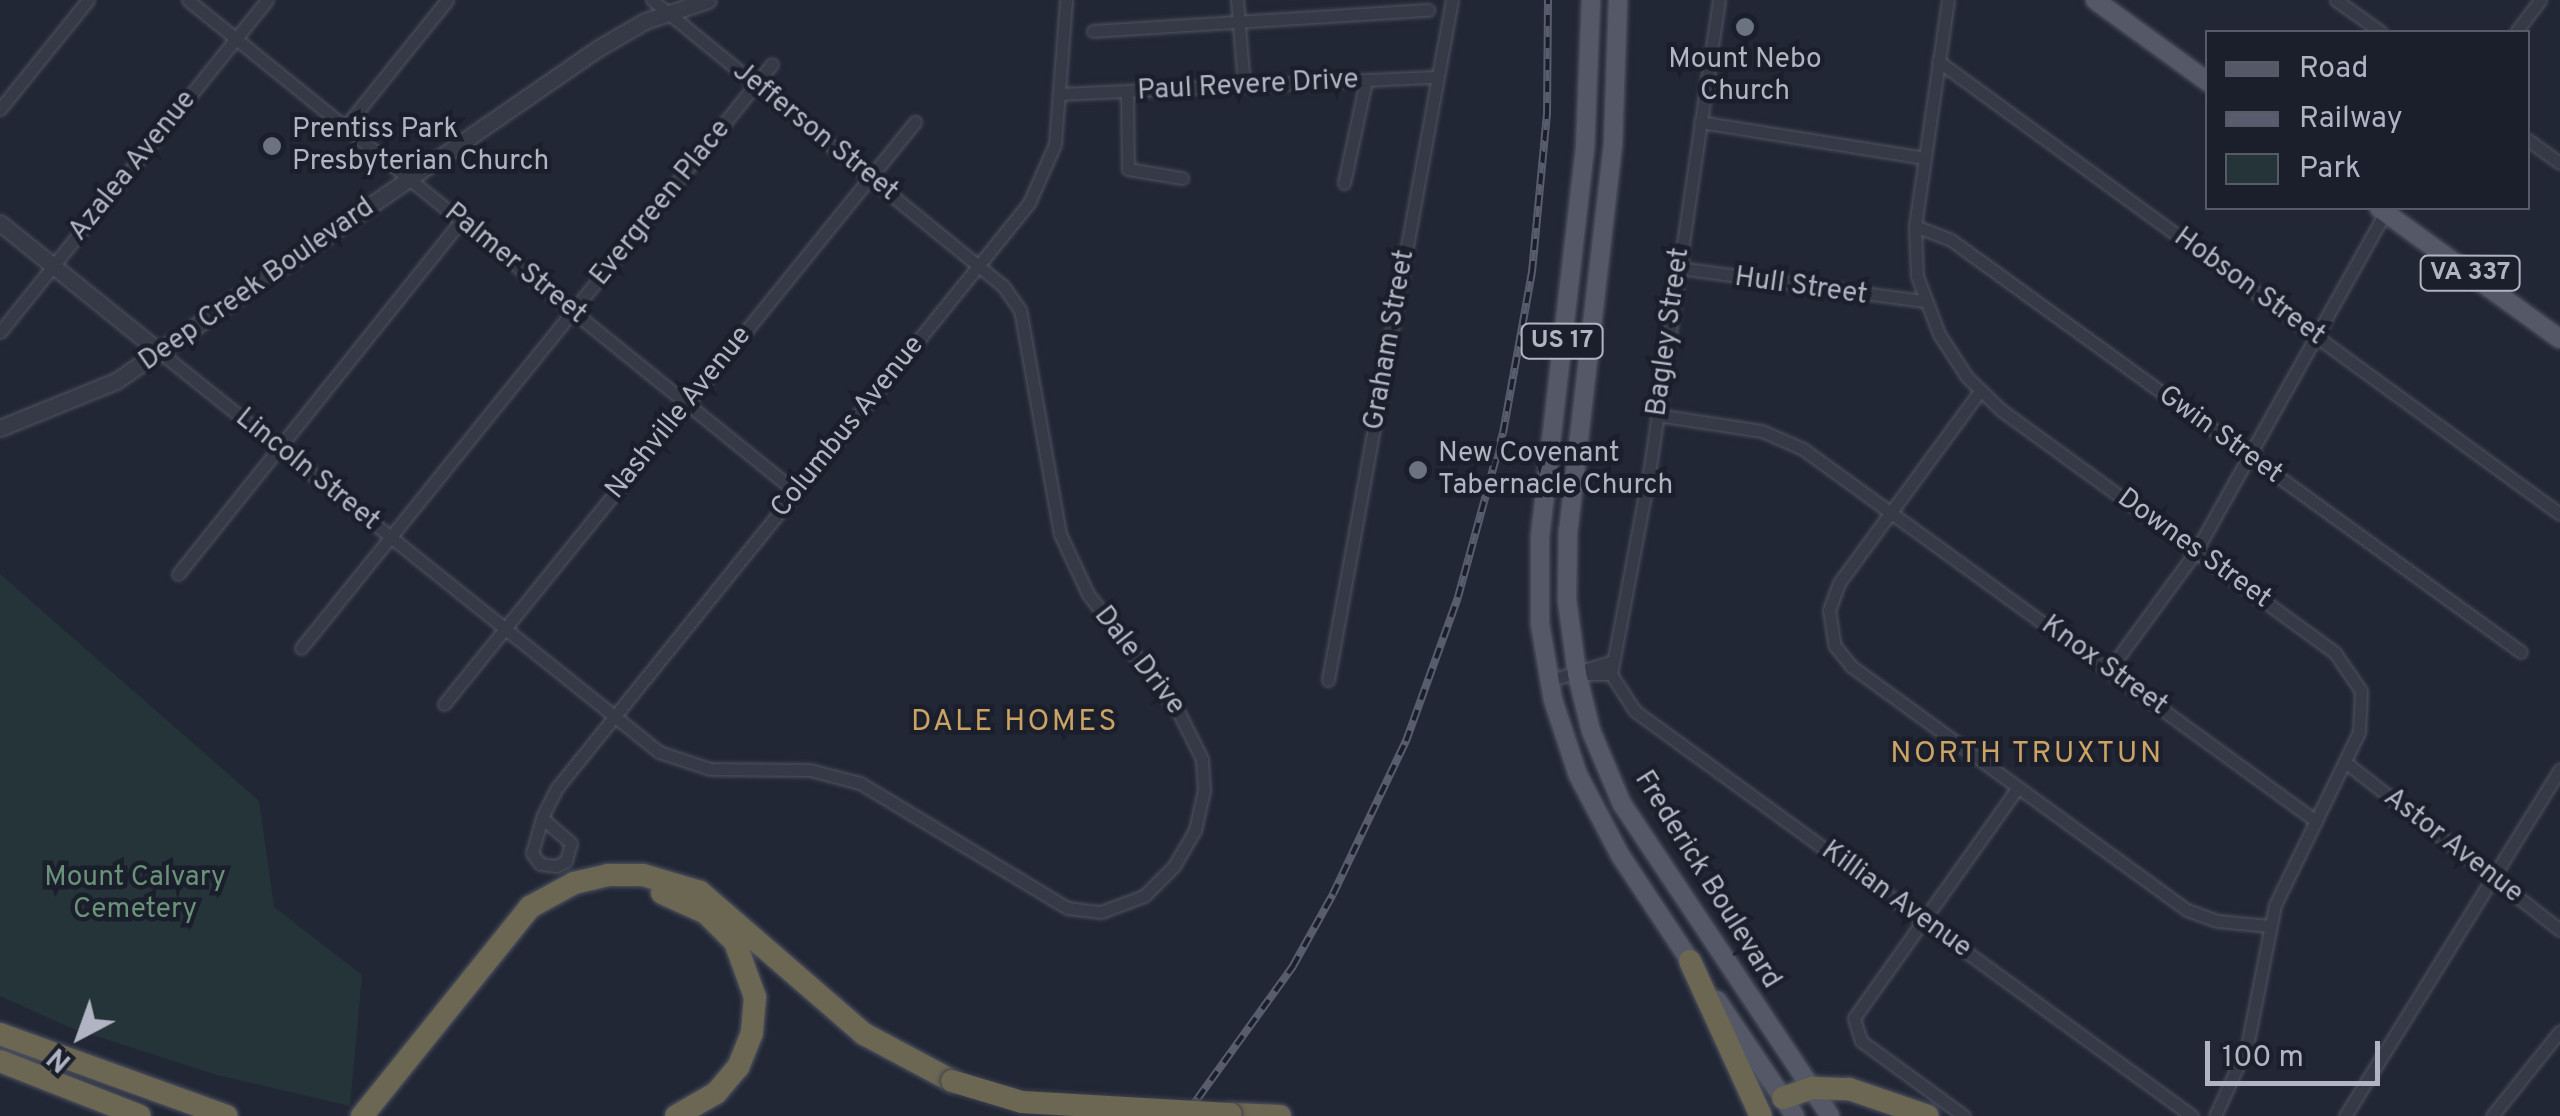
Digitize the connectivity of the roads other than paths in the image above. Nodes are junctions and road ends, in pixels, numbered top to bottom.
1 (88, 0) edge
2 (188, 0) edge
3 (267, 0) edge
4 (447, 0) edge
5 (652, 0) edge
6 (708, 0) edge
7 (1066, 0) edge
8 (1237, 0) edge
9 (1452, 0) edge
10 (1591, 0) edge
11 (1618, 0) edge
12 (1719, 0) edge
13 (1948, 0) edge
14 (2095, 0) edge
15 (2336, 0) edge
16 (2540, 0) edge
17 (1428, 10) dead end
18 (668, 13) junction
19 (1239, 22) junction
20 (2378, 30) edge
21 (2518, 30) edge
22 (1093, 31) dead end
23 (236, 38) junction
24 (1938, 60) junction
25 (772, 64) dead end
26 (1438, 77) junction
27 (1366, 80) junction
28 (2205, 80) edge
29 (756, 84) junction
30 (1244, 86) junction
31 (1127, 91) junction
32 (1059, 94) junction
33 (0, 109) edge
34 (915, 122) dead end
35 (1700, 122) junction
36 (345, 127) junction
37 (2530, 141) edge
38 (1924, 158) junction
39 (2560, 163) edge
40 (871, 177) junction
41 (1182, 178) dead end
42 (410, 179) junction
43 (1344, 183) dead end
44 (2383, 210) edge
45 (2385, 210) edge
46 (461, 221) junction
47 (0, 224) edge
48 (1916, 226) junction
49 (978, 265) junction
50 (53, 266) junction
51 (1678, 268) junction
52 (1924, 301) junction
53 (575, 312) junction
54 (0, 332) edge
55 (2315, 336) junction
56 (2560, 340) edge
57 (161, 353) junction
58 (1980, 391) junction
59 (686, 403) junction
60 (1657, 415) junction
61 (0, 428) edge
62 (279, 448) junction
63 (2250, 457) junction
64 (795, 491) junction
65 (1891, 513) junction
66 (2560, 514) edge
67 (391, 538) junction
68 (2196, 551) junction
69 (178, 574) dead end
70 (504, 629) junction
71 (301, 648) dead end
72 (2520, 652) dead end
73 (1611, 668) junction
74 (2109, 670) junction
75 (1577, 674) junction
76 (1328, 680) dead end
77 (1548, 681) junction
78 (444, 704) dead end
79 (613, 717) junction
80 (2345, 762) junction
81 (2560, 769) edge
82 (2018, 787) junction
83 (542, 818) dead end
84 (2316, 821) junction
85 (2493, 876) junction
86 (534, 912) junction
87 (1923, 920) junction
88 (2269, 926) junction
89 (2560, 930) edge
90 (1690, 961) junction
91 (2560, 1031) edge
92 (0, 1034) edge
93 (0, 1061) edge
94 (1812, 1088) junction
95 (1788, 1107) edge
96 (140, 1116) edge
97 (227, 1116) edge
98 (362, 1116) edge
99 (374, 1116) edge
100 (676, 1116) edge
101 (1280, 1116) edge
102 (1761, 1116) edge
103 (1830, 1116) edge
104 (1928, 1116) edge
105 (1964, 1116) edge
106 (2192, 1116) edge
107 (2215, 1116) edge
108 (2346, 1116) edge
109 (2492, 1116) edge

1 - 33 street
2 - 23 street, Palmer Street
3 - 23 street, Azalea Avenue
4 - 36 street
5 - 18 street, Jefferson Street
6 - 18 street, Deep Creek Boulevard
7 - 32 street, Columbus Avenue
8 - 19 street
9 - 26 street, Graham Street
10 - 77 main road, Frederick Boulevard / US 17
11 - 75 main road, Frederick Boulevard / US 17
12 - 35 street, Bagley Street
13 - 24 street, Downes Street
14 - 28 main road
15 - 20 street
16 - 21 street
17 - 19 street
18 - 29 street, Jefferson Street
18 - 42 street, Deep Creek Boulevard
19 - 22 street
19 - 30 street
23 - 36 street, Palmer Street
23 - 50 street, Azalea Avenue
24 - 38 street, Downes Street
24 - 55 street, Hobson Street
25 - 29 street, Evergreen Place
26 - 27 street, Paul Revere Drive
26 - 76 street, Graham Street
27 - 30 street, Paul Revere Drive
27 - 43 street
29 - 40 street, Jefferson Street
29 - 53 street, Evergreen Place
30 - 31 street, Paul Revere Drive
31 - 32 street, Paul Revere Drive
31 - 41 street
32 - 49 street, Columbus Avenue
34 - 40 street, Nashville Avenue
35 - 38 street
35 - 51 street, Bagley Street
36 - 42 street, Palmer Street
37 - 39 street
38 - 48 street, Downes Street
40 - 49 street, Jefferson Street
40 - 59 street, Nashville Avenue
42 - 46 street, Palmer Street
42 - 57 street, Deep Creek Boulevard
44 - 55 street
45 - 56 main road, VA 337
46 - 53 street, Palmer Street
46 - 62 street
47 - 50 street, Lincoln Street
48 - 52 street, Downes Street
48 - 63 street, Gwin Street
49 - 64 street, Columbus Avenue
49 - 79 street, Dale Drive
50 - 54 street, Azalea Avenue
50 - 57 street, Lincoln Street
51 - 52 street, Hull Street
51 - 60 street, Bagley Street
52 - 58 street, Downes Street
53 - 59 street, Palmer Street
53 - 67 street, Evergreen Place
55 - 63 street
55 - 66 street, Hobson Street
57 - 61 street, Deep Creek Boulevard
57 - 62 street, Lincoln Street
58 - 65 street
58 - 68 street, Downes Street
59 - 64 street, Palmer Street
59 - 70 street, Nashville Avenue
60 - 65 street, Knox Street
60 - 73 street, Bagley Street
62 - 67 street, Lincoln Street
62 - 69 street
63 - 68 street
63 - 72 street, Gwin Street
64 - 79 street, Columbus Avenue
65 - 74 street, Knox Street
65 - 82 street
67 - 70 street, Lincoln Street
67 - 71 street, Evergreen Place
68 - 74 street
68 - 80 street, Downes Street
70 - 78 street, Nashville Avenue
70 - 79 street, Lincoln Street
73 - 75 street
73 - 87 street, Killian Avenue
74 - 84 street, Knox Street
75 - 77 street
75 - 94 main road, Frederick Boulevard / US 17
77 - 90 main road, Frederick Boulevard / US 17
79 - 83 street, Columbus Avenue
80 - 84 street, Downes Street
80 - 85 street, Astor Avenue
81 - 85 street
82 - 87 street
82 - 88 street
84 - 88 street, Downes Street
85 - 89 street, Astor Avenue
85 - 108 street
86 - 98 highway
86 - 99 highway
86 - 100 highway
86 - 101 highway, bridge
87 - 105 street
87 - 106 street, Killian Avenue
88 - 107 street, Downes Street
90 - 95 main road, Frederick Boulevard / US 17
90 - 102 highway
91 - 109 street
92 - 97 highway
93 - 96 highway
94 - 95 highway
94 - 103 main road, Frederick Boulevard / US 17
94 - 104 highway

